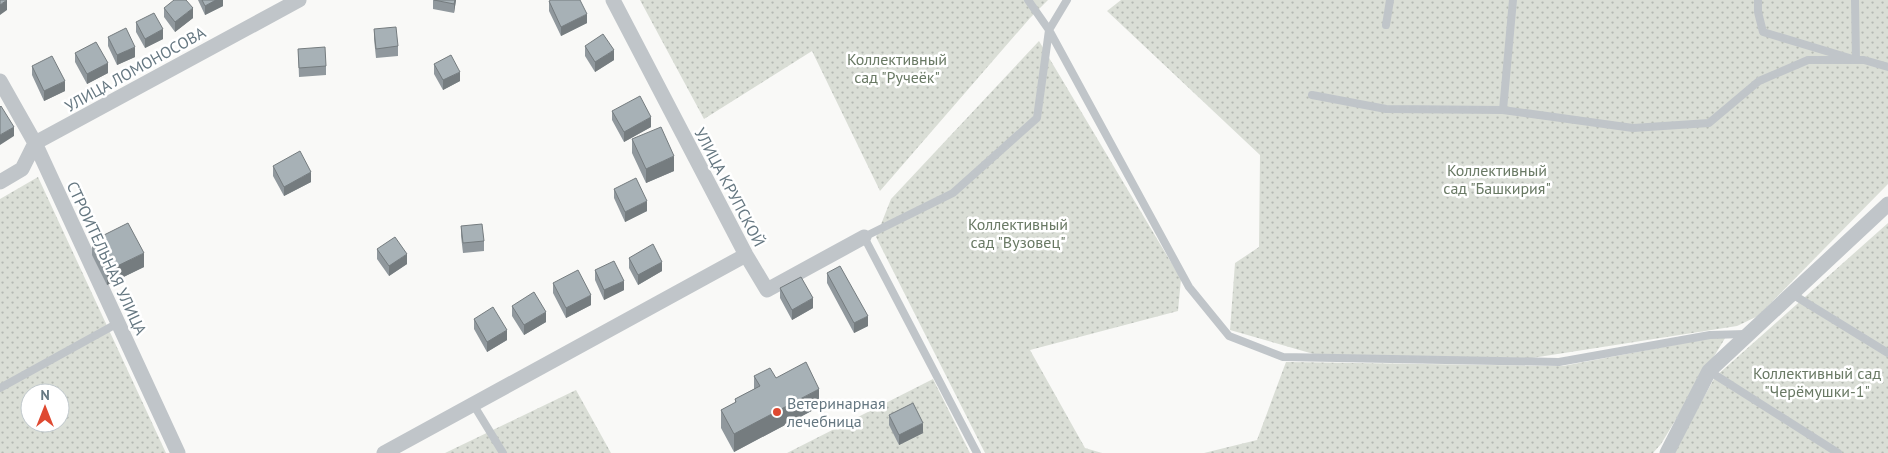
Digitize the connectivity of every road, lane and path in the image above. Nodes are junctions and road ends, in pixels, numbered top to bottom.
1 (299, 0) edge
2 (613, 0) edge
3 (1028, 0) edge
4 (1067, 0) edge
5 (1390, 0) edge
6 (1513, 0) edge
7 (1758, 0) edge
8 (1855, 0) edge
9 (1386, 25) dead end
10 (1049, 30) junction
11 (1856, 60) junction
12 (1888, 67) edge
13 (0, 81) edge
14 (1312, 95) dead end
15 (1503, 110) junction
16 (35, 144) junction
17 (0, 182) edge
18 (1888, 204) edge
19 (864, 238) junction
20 (746, 255) junction
21 (1792, 294) junction
22 (118, 323) junction
23 (1750, 334) junction
24 (1888, 353) edge
25 (1710, 372) junction
26 (0, 388) edge
27 (473, 404) junction
28 (178, 453) edge
29 (384, 453) edge
30 (503, 453) edge
31 (977, 453) edge
32 (1667, 453) edge
33 (1838, 453) edge

1 - 16 street, УЛИЦА ЛОМОНОСОВА
2 - 20 street, УЛИЦА КРУПСКОЙ
3 - 10 lane
4 - 10 lane
5 - 9 lane
6 - 15 lane
7 - 11 lane
8 - 11 lane
10 - 19 lane
10 - 23 lane
11 - 12 lane
11 - 15 lane
13 - 16 street, СТРОИТЕЛЬНАЯ УЛИЦА
14 - 15 lane
16 - 17 street
16 - 22 street, СТРОИТЕЛЬНАЯ УЛИЦА
18 - 21 street
19 - 20 street, УЛИЦА КРУПСКОЙ
19 - 31 lane
20 - 27 street
21 - 23 street
21 - 24 lane
22 - 26 lane
22 - 28 street, СТРОИТЕЛЬНАЯ УЛИЦА
23 - 25 street
25 - 32 street
25 - 33 lane
27 - 29 street
27 - 30 lane

